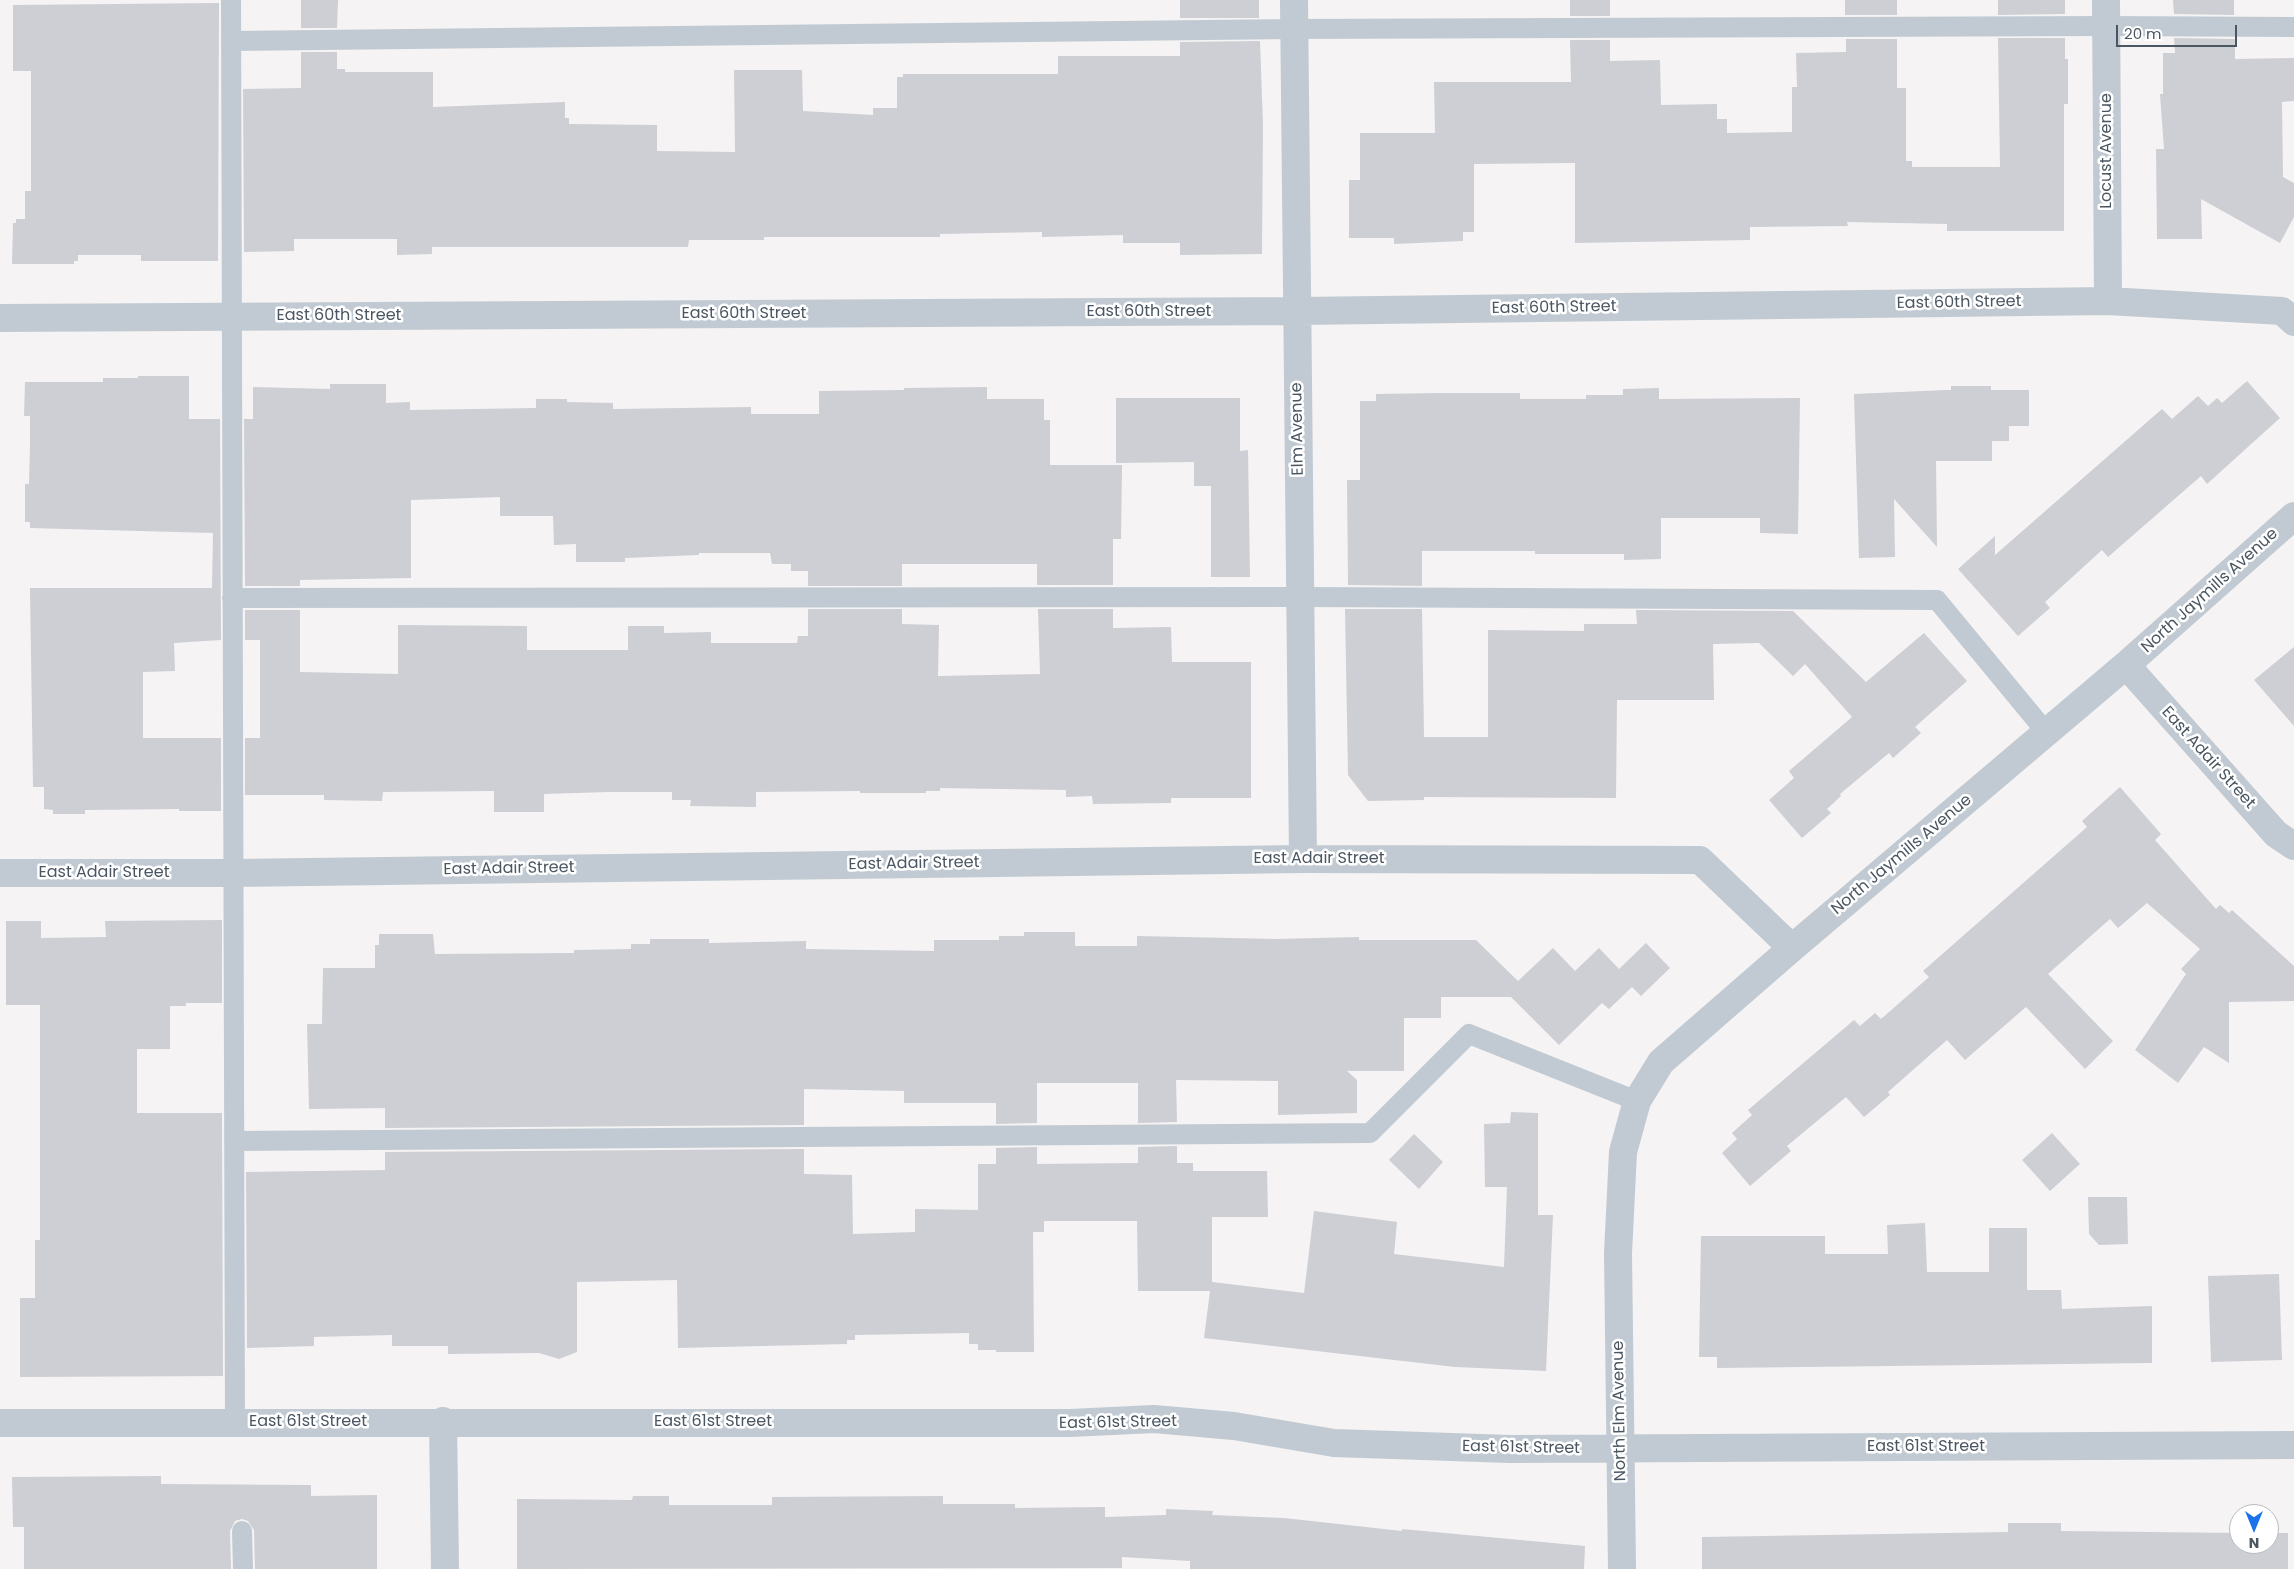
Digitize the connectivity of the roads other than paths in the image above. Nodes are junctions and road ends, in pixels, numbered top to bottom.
1 (231, 0) edge
2 (1294, 0) edge
3 (2106, 13) edge
4 (2294, 27) edge
5 (1295, 29) junction
6 (231, 41) junction
7 (2108, 301) junction
8 (1297, 311) junction
9 (232, 316) junction
10 (0, 318) edge
11 (2294, 322) edge
12 (2294, 516) edge
13 (1300, 597) junction
14 (232, 598) junction
15 (2126, 665) junction
16 (2046, 732) junction
17 (2294, 846) edge
18 (1303, 858) junction
19 (0, 873) edge
20 (233, 873) junction
21 (1792, 948) junction
22 (1637, 1101) junction
23 (234, 1141) junction
24 (1618, 1253) joint
25 (443, 1421) junction
26 (235, 1422) junction
27 (0, 1423) edge
28 (2294, 1445) edge
29 (1620, 1449) junction
30 (242, 1531) dead end
31 (243, 1569) edge
32 (445, 1569) edge
33 (1622, 1569) edge

1 - 6 lane
2 - 5 street, Elm Avenue
3 - 4 lane
3 - 5 lane
3 - 7 street, Locust Avenue
5 - 6 lane
5 - 8 street, Elm Avenue
6 - 9 lane
7 - 8 street, East 60th Street
7 - 11 street, East 60th Street
8 - 9 street, East 60th Street
8 - 13 street, Elm Avenue
9 - 10 street, East 60th Street
9 - 14 lane
12 - 15 street, North Jaymills Avenue
13 - 14 lane
13 - 16 lane
13 - 18 street, Elm Avenue
14 - 20 lane
15 - 16 street, North Jaymills Avenue
15 - 17 street, East Adair Street
16 - 21 street, North Jaymills Avenue
18 - 20 street, East Adair Street
18 - 21 street, East Adair Street
19 - 20 street, East Adair Street
20 - 23 lane
21 - 22 street, North Jaymills Avenue
22 - 23 lane
22 - 24 street, North Jaymills Avenue
23 - 26 lane
24 - 29 street, North Elm Avenue
25 - 26 street, East 61st Street
25 - 29 street, East 61st Street
25 - 32 street
26 - 27 street, East 61st Street
28 - 29 street, East 61st Street
29 - 33 street, North Elm Avenue
30 - 31 lane

